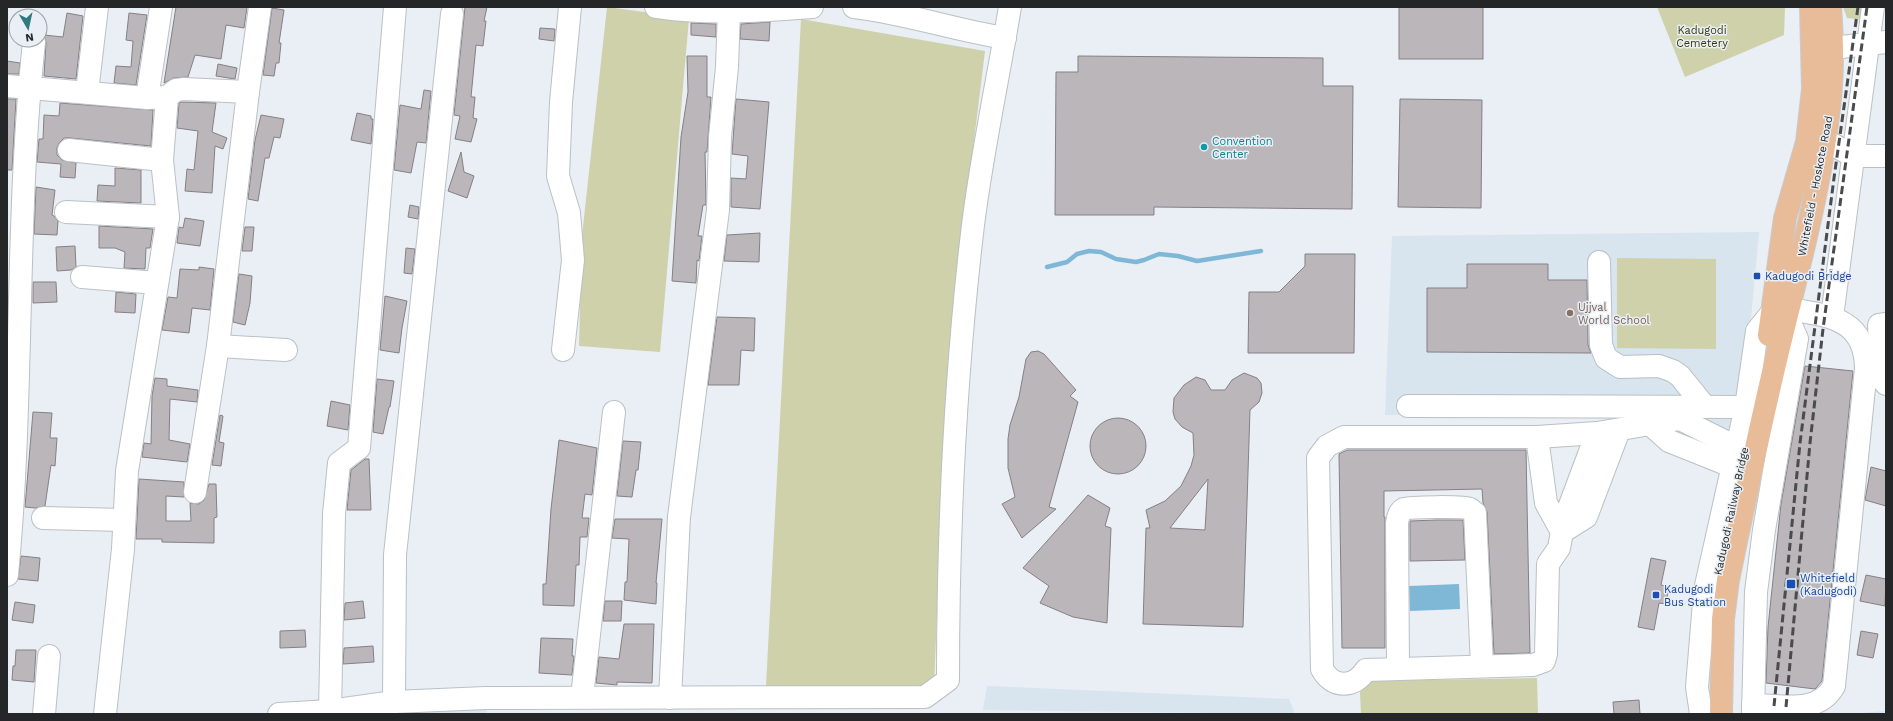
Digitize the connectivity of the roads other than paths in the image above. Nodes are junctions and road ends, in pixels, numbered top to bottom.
1 (97, 7) edge
2 (160, 7) edge
3 (260, 7) edge
4 (395, 7) edge
5 (570, 7) edge
6 (656, 7) edge
7 (812, 7) edge
8 (854, 7) edge
9 (1010, 7) edge
10 (1811, 7) edge
11 (1830, 7) edge
12 (1873, 7) edge
13 (729, 10) junction
14 (452, 14) dead end
15 (1005, 38) junction
16 (1877, 43) edge
17 (33, 48) edge
18 (1822, 49) junction
19 (7, 86) edge
20 (29, 87) junction
21 (87, 92) junction
22 (248, 92) junction
23 (157, 98) junction
24 (1825, 140) junction
25 (69, 150) dead end
26 (1852, 156) junction
27 (1886, 156) edge
28 (162, 160) junction
29 (66, 212) dead end
30 (168, 217) junction
31 (1599, 262) dead end
32 (82, 277) dead end
33 (157, 283) junction
34 (1832, 317) junction
35 (1780, 321) junction
36 (1882, 324) edge
37 (218, 346) junction
38 (286, 350) dead end
39 (563, 350) dead end
40 (1886, 384) edge
41 (1408, 406) dead end
42 (1705, 407) junction
43 (1746, 407) junction
44 (614, 412) dead end
45 (1451, 421) dead end
46 (1619, 430) junction
47 (1597, 433) junction
48 (1562, 435) junction
49 (1537, 437) junction
50 (1736, 457) junction
51 (194, 492) dead end
52 (43, 518) dead end
53 (124, 520) junction
54 (1564, 522) junction
55 (7, 575) edge
56 (1308, 598) dead end
57 (49, 656) dead end
58 (1482, 666) junction
59 (1322, 669) junction
60 (1398, 669) junction
61 (582, 697) junction
62 (670, 698) junction
63 (394, 702) junction
64 (1753, 710) edge
65 (330, 711) junction
66 (44, 714) edge
67 (105, 714) edge
68 (279, 714) edge
69 (1702, 714) edge
70 (1707, 714) edge
71 (1721, 714) edge

1 - 21 street
2 - 23 street
3 - 22 street
4 - 65 street
5 - 39 street
6 - 13 street
7 - 13 street
8 - 15 street
9 - 15 street
10 - 18 main road, Whitefield - Hoskote Road
11 - 18 main road, Whitefield - Hoskote Road
12 - 16 street
13 - 62 street
14 - 63 street
15 - 62 street
16 - 18 street
16 - 26 street
17 - 20 street
18 - 24 main road, Whitefield - Hoskote Road
18 - 35 main road, Whitefield - Hoskote Road
19 - 20 street
20 - 21 street
20 - 55 street
21 - 23 street
22 - 23 street
22 - 37 street
23 - 28 street
24 - 26 street
24 - 35 main road, Whitefield - Hoskote Road
25 - 28 street
26 - 27 street
26 - 34 street
28 - 30 street
29 - 30 street
30 - 33 street
31 - 42 street
32 - 33 street
33 - 53 street
34 - 35 street
34 - 64 street
35 - 43 street
35 - 64 street
35 - 70 main road, Kadugodi Railway Bridge
35 - 71 main road
36 - 40 street
37 - 38 street
37 - 51 street
41 - 42 street
42 - 43 street
43 - 50 street
44 - 61 street
45 - 48 street
46 - 47 street
46 - 50 street
46 - 54 street
47 - 48 street
47 - 54 street
48 - 49 street
49 - 54 street
49 - 59 street
50 - 69 street
52 - 53 street
53 - 67 street
54 - 58 street
56 - 59 street
57 - 66 street
58 - 60 street
58 - 60 street
59 - 60 street
61 - 62 street
61 - 63 street
63 - 65 street
65 - 68 street

